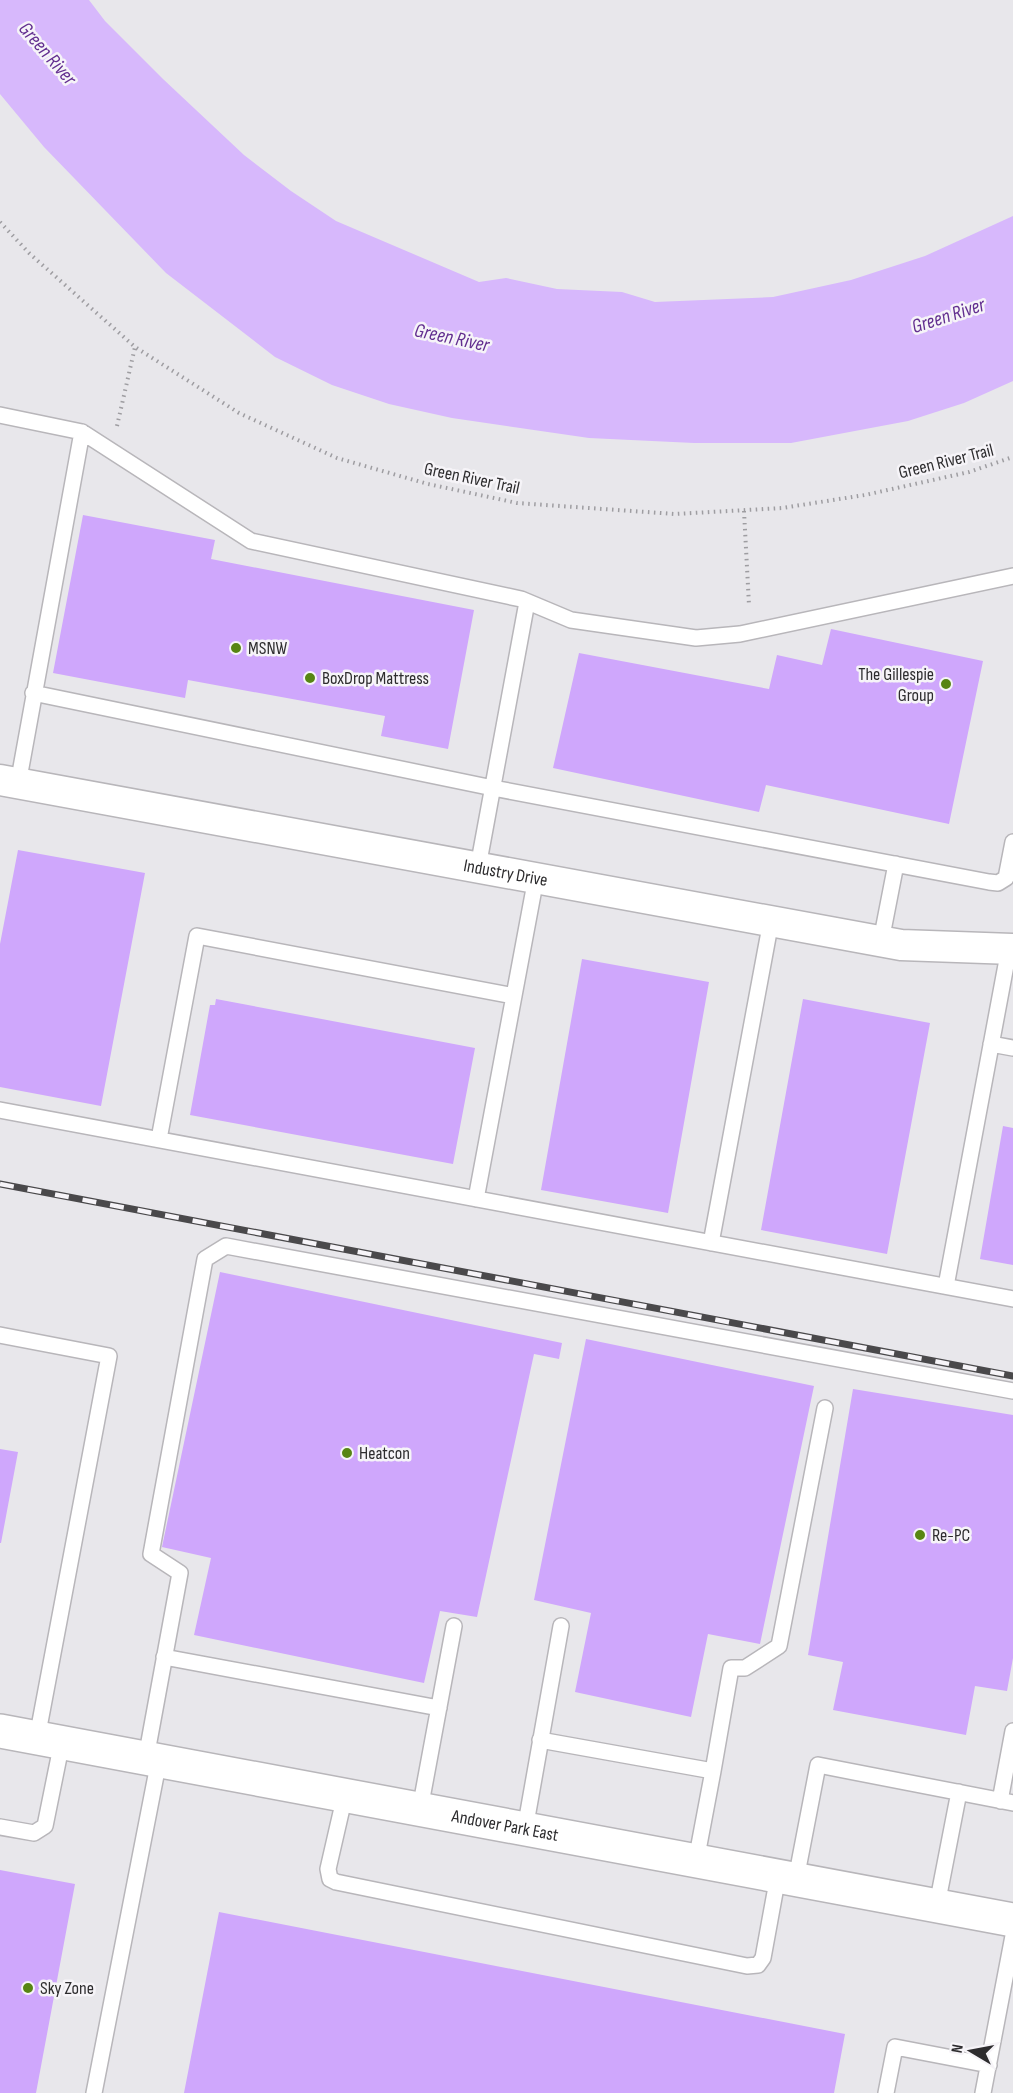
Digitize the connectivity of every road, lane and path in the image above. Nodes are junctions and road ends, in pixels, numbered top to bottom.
1 (0, 222) edge
2 (135, 347) junction
3 (0, 415) edge
4 (82, 432) junction
5 (111, 452) junction
6 (1013, 458) edge
7 (744, 511) junction
8 (1013, 576) edge
9 (527, 602) junction
10 (750, 632) junction
11 (33, 693) junction
12 (9, 782) edge
13 (493, 788) junction
14 (1013, 842) edge
15 (896, 864) junction
16 (478, 867) junction
17 (536, 878) junction
18 (771, 921) junction
19 (881, 941) junction
20 (1011, 949) edge
21 (514, 996) junction
22 (992, 1044) junction
23 (1013, 1048) edge
24 (0, 1110) edge
25 (159, 1139) junction
26 (476, 1198) junction
27 (711, 1242) junction
28 (946, 1286) junction
29 (1013, 1299) edge
30 (0, 1335) edge
31 (1013, 1391) edge
32 (825, 1408) dead end
33 (454, 1626) dead end
34 (561, 1626) dead end
35 (164, 1657) junction
36 (439, 1708) junction
37 (0, 1731) edge
38 (1013, 1731) edge
39 (49, 1740) junction
40 (540, 1740) junction
41 (152, 1759) junction
42 (713, 1771) junction
43 (958, 1792) junction
44 (345, 1795) junction
45 (1006, 1802) edge
46 (420, 1809) junction
47 (0, 1827) edge
48 (525, 1829) junction
49 (696, 1860) junction
50 (787, 1878) junction
51 (937, 1905) junction
52 (1013, 1920) edge
53 (1013, 1936) edge
54 (989, 2065) junction
55 (94, 2093) edge
56 (886, 2093) edge
57 (983, 2093) edge

1 - 2 path, Green River Trail
2 - 5 path
2 - 7 path, Green River Trail
3 - 4 lane
4 - 5 lane
4 - 11 lane
5 - 9 lane
6 - 7 path, Green River Trail
7 - 10 path
8 - 10 lane
9 - 10 lane
9 - 13 lane
11 - 12 lane
11 - 13 lane
12 - 16 street, Industry Drive
13 - 15 lane
13 - 16 lane
14 - 15 lane
15 - 19 lane
16 - 17 street, Industry Drive
17 - 18 street, Industry Drive
17 - 21 lane
18 - 19 street, Industry Drive
18 - 27 lane
19 - 20 street, Industry Drive
20 - 22 lane
21 - 25 lane
21 - 26 lane
22 - 23 lane
22 - 28 lane
24 - 25 lane
25 - 26 lane
26 - 27 lane
27 - 28 lane
28 - 29 lane
30 - 39 lane
31 - 35 lane
32 - 42 lane
33 - 36 lane
34 - 40 lane
35 - 36 lane
35 - 41 lane
36 - 46 lane
37 - 39 street, Andover Park East
38 - 45 lane
39 - 41 street, Andover Park East
39 - 47 lane
40 - 42 lane
40 - 48 lane
41 - 44 street, Andover Park East
41 - 55 lane
42 - 49 lane
43 - 45 lane
43 - 50 lane
43 - 51 lane
44 - 46 street, Andover Park East
44 - 50 lane
46 - 48 street, Andover Park East
48 - 49 street, Andover Park East
49 - 50 street, Andover Park East
50 - 51 street, Andover Park East
51 - 52 street, Andover Park East
53 - 54 lane
54 - 56 lane
54 - 57 lane

